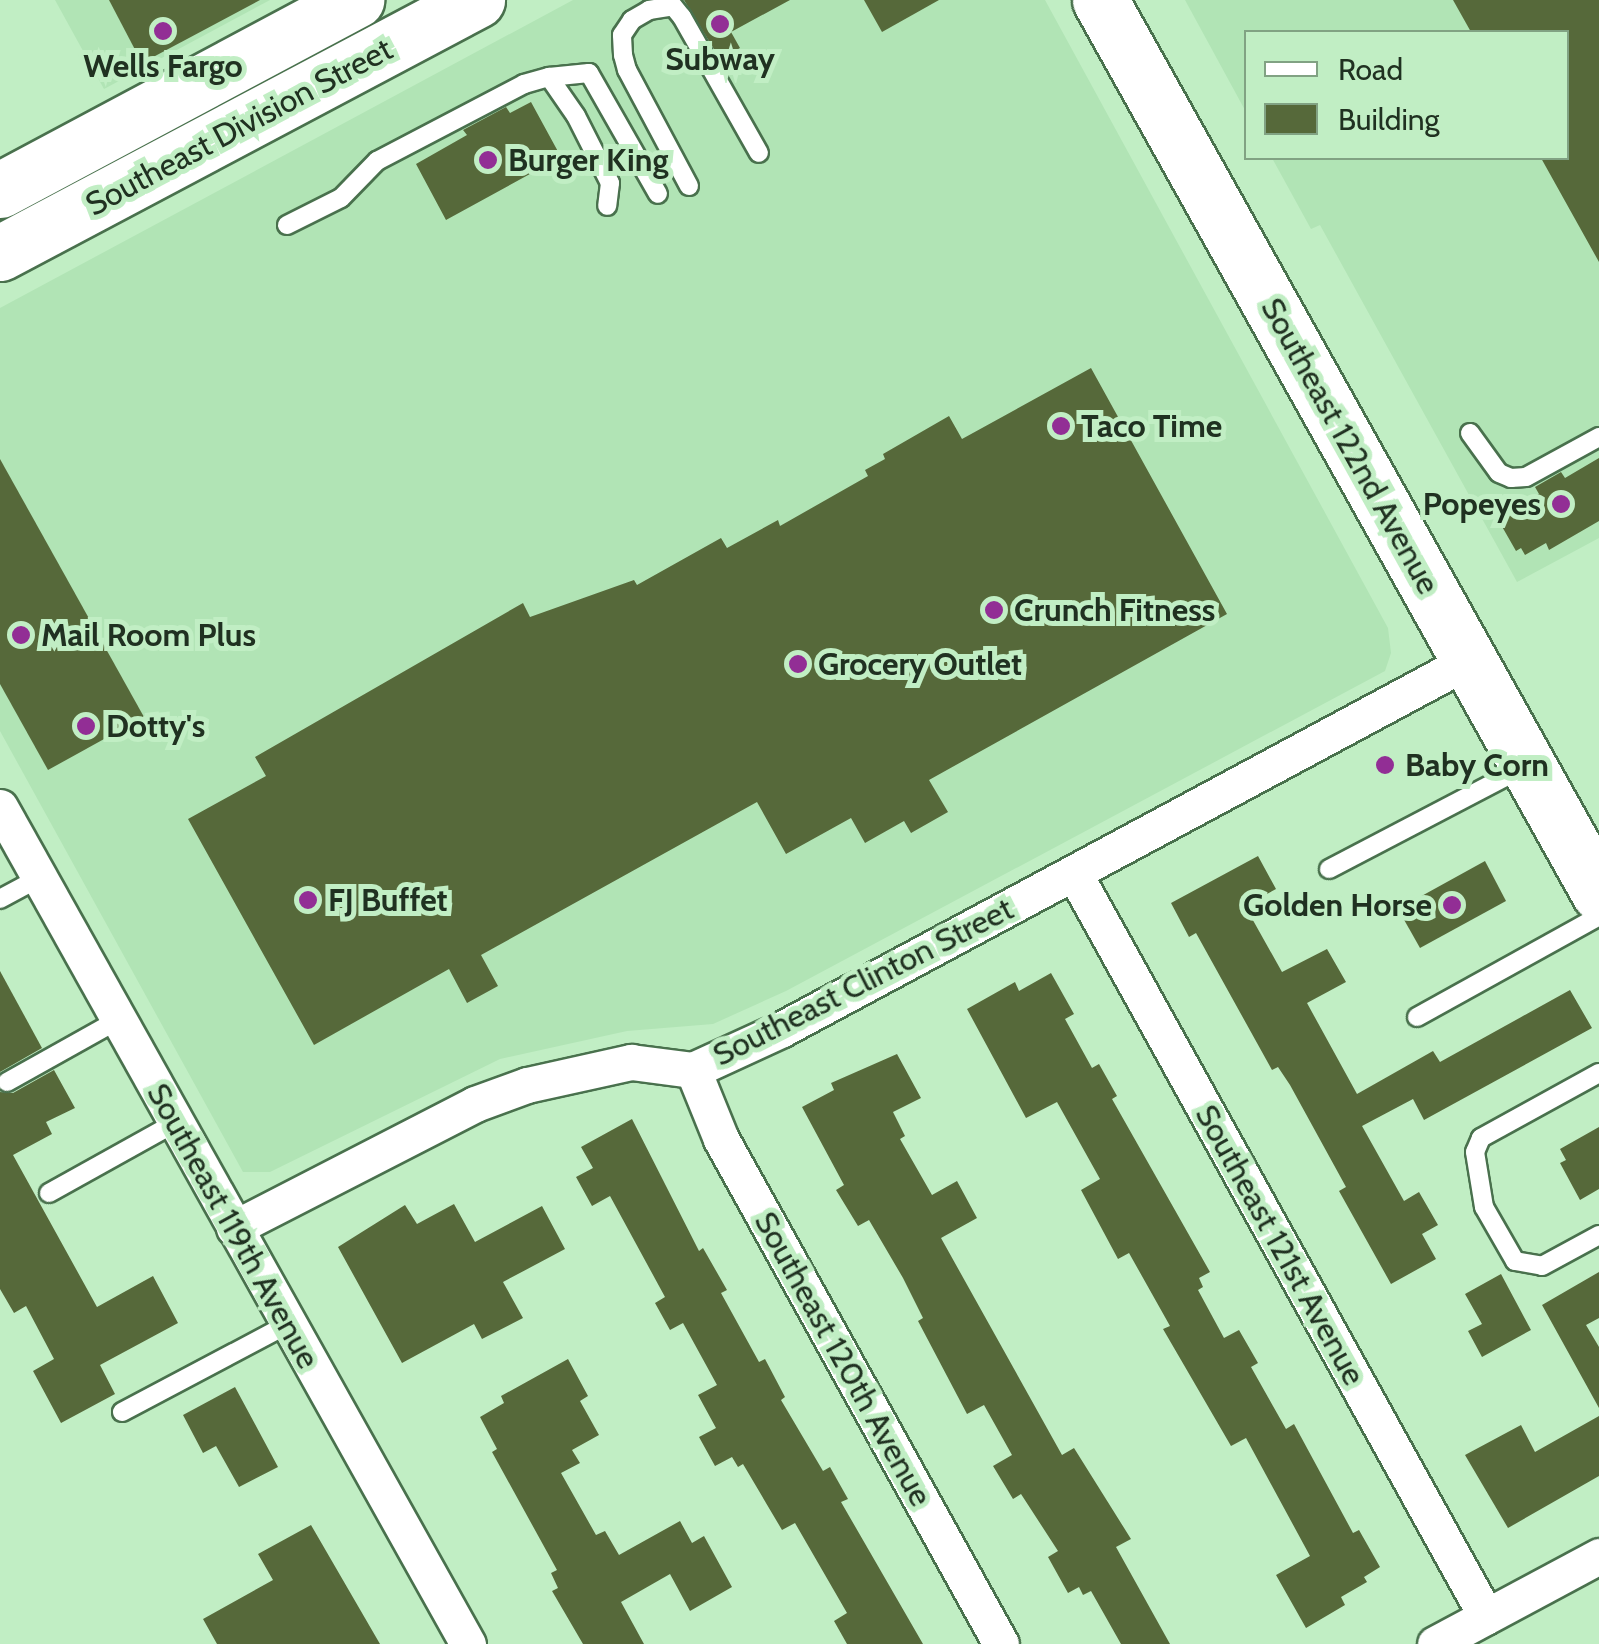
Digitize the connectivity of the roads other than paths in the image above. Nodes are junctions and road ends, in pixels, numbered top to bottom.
1 (356, 0) edge
2 (477, 0) edge
3 (1100, 0) edge
4 (549, 77) junction
5 (759, 153) dead end
6 (689, 186) dead end
7 (0, 190) edge
8 (658, 194) dead end
9 (606, 206) dead end
10 (287, 225) dead end
11 (0, 253) edge
12 (1470, 433) dead end
13 (1599, 437) edge
14 (1470, 660) junction
15 (1530, 764) junction
16 (0, 807) edge
17 (1329, 869) dead end
18 (1074, 873) junction
19 (39, 878) junction
20 (1599, 893) edge
21 (0, 899) edge
22 (1599, 916) edge
23 (1417, 1017) dead end
24 (118, 1020) junction
25 (692, 1070) junction
26 (1599, 1073) edge
27 (7, 1082) dead end
28 (175, 1122) junction
29 (49, 1193) dead end
30 (234, 1228) junction
31 (1599, 1235) edge
32 (288, 1324) junction
33 (122, 1412) dead end
34 (1599, 1556) edge
35 (1486, 1616) junction
36 (468, 1644) edge
37 (1001, 1644) edge
38 (1435, 1644) edge

1 - 7 main road, Southeast Division Street
2 - 11 main road, Southeast Division Street
3 - 14 main road, Southeast 122nd Avenue
4 - 8 lane
4 - 9 lane
4 - 10 lane
5 - 6 lane
12 - 13 lane
14 - 15 main road, Southeast 122nd Avenue
14 - 18 street, Southeast Clinton Street
15 - 17 lane
15 - 20 main road, Southeast 122nd Avenue
16 - 19 street, Southeast 119th Avenue
18 - 25 street, Southeast Clinton Street
18 - 35 street, Southeast 121st Avenue
19 - 21 lane
19 - 24 street, Southeast 119th Avenue
22 - 23 lane
24 - 27 lane
24 - 28 street, Southeast 119th Avenue
25 - 30 street, Southeast Clinton Street
25 - 37 street, Southeast 120th Avenue
26 - 31 lane
28 - 29 lane
28 - 30 street, Southeast 119th Avenue
30 - 32 street, Southeast 119th Avenue
32 - 33 lane
32 - 36 street, Southeast 119th Avenue
34 - 35 street
35 - 38 street

